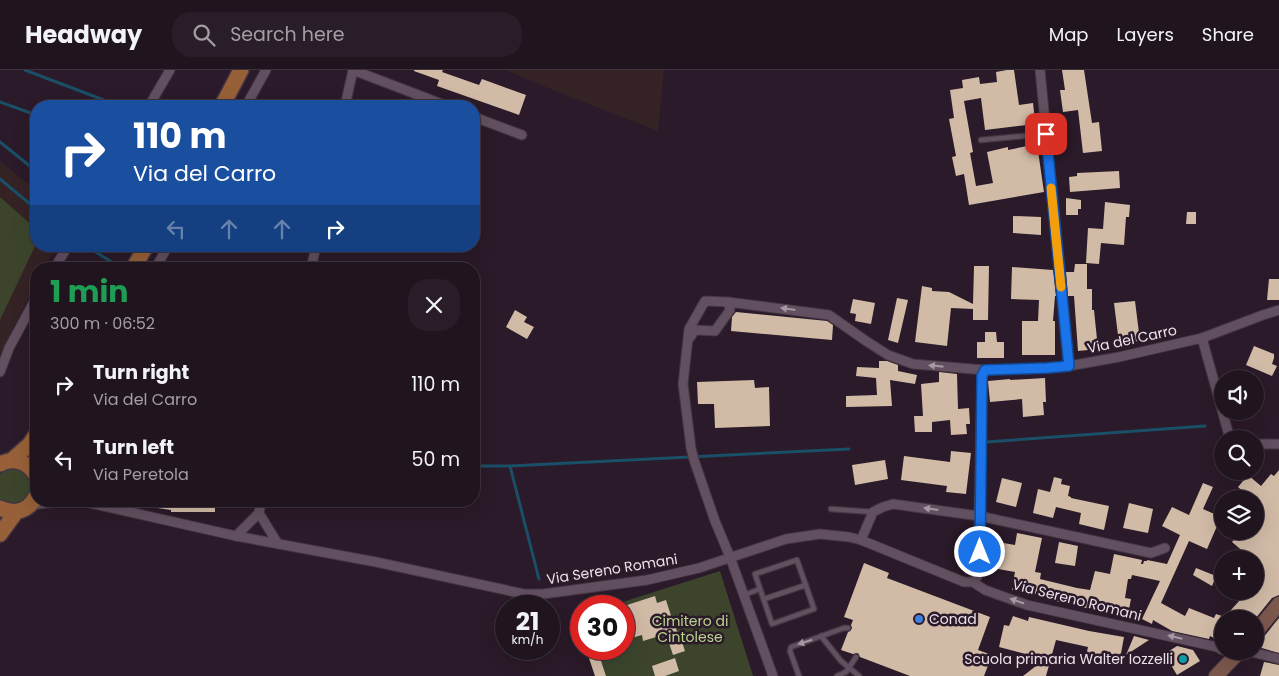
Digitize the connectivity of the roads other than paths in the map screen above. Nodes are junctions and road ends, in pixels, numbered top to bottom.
1 (170, 70) edge
2 (241, 70) edge
3 (266, 70) edge
4 (353, 70) edge
5 (1040, 70) edge
6 (152, 100) edge
7 (225, 100) edge
8 (249, 100) edge
9 (346, 100) edge
10 (431, 100) edge
11 (480, 119) edge
12 (1046, 134) junction
13 (522, 135) dead end
14 (981, 140) dead end
15 (728, 302) junction
16 (30, 309) edge
17 (1279, 310) edge
18 (1202, 338) junction
19 (688, 342) junction
20 (1069, 366) junction
21 (985, 370) junction
22 (0, 372) edge
23 (1228, 430) edge
24 (30, 444) edge
25 (1264, 444) edge
26 (1279, 444) edge
27 (6, 462) edge
28 (30, 466) edge
29 (30, 504) edge
30 (113, 507) edge
31 (260, 507) edge
32 (0, 508) edge
33 (831, 509) dead end
34 (16, 512) junction
35 (873, 512) junction
36 (259, 513) junction
37 (979, 516) junction
38 (0, 534) edge
39 (236, 536) junction
40 (861, 540) junction
41 (278, 544) junction
42 (1165, 548) dead end
43 (730, 557) junction
44 (973, 582) junction
45 (806, 585) junction
46 (760, 589) junction
47 (744, 595) junction
48 (764, 599) junction
49 (1279, 604) edge
50 (1264, 622) edge
51 (848, 628) dead end
52 (821, 636) junction
53 (1214, 647) edge
54 (856, 657) dead end
55 (1264, 657) edge
56 (1279, 659) edge
57 (1228, 660) edge
58 (850, 668) junction
59 (773, 676) edge
60 (799, 676) edge
61 (837, 676) edge
62 (860, 676) edge
63 (1216, 676) edge

1 - 6 street
2 - 7 main road
3 - 8 street
4 - 9 street
4 - 10 street
5 - 12 street
11 - 13 street
12 - 14 lane
12 - 20 street
15 - 19 street
15 - 19 street, Via del Carro
21 -> 15 street, Via del Carro
16 - 22 street
17 - 18 street, Via del Carro
18 - 20 street, Via del Carro
18 - 23 street
19 - 43 street
20 - 21 street, Via del Carro
21 - 37 street
24 - 27 main road
25 - 26 street
27 - 28 main road
29 - 34 main road
30 - 39 street, Via Sereno Romani
31 - 36 street
32 - 34 main road
33 - 35 lane
34 - 38 main road
37 -> 35 street
35 - 40 street
36 - 39 street
36 - 41 street
37 - 42 street
37 - 44 street
39 - 41 street, Via Sereno Romani
40 - 43 street, Via Sereno Romani
40 - 44 street, Via Sereno Romani
41 - 43 street, Via Sereno Romani
43 - 47 street
53 -> 44 street, Via Sereno Romani
45 - 46 lane
45 - 48 lane
45 - 48 lane
46 - 47 lane
46 - 48 lane
47 - 59 street
49 - 50 street
51 - 52 lane
52 - 58 lane
52 -> 60 lane
54 - 58 lane
55 - 56 street, Via Sereno Romani
57 - 63 street
58 - 61 lane
58 - 62 lane

